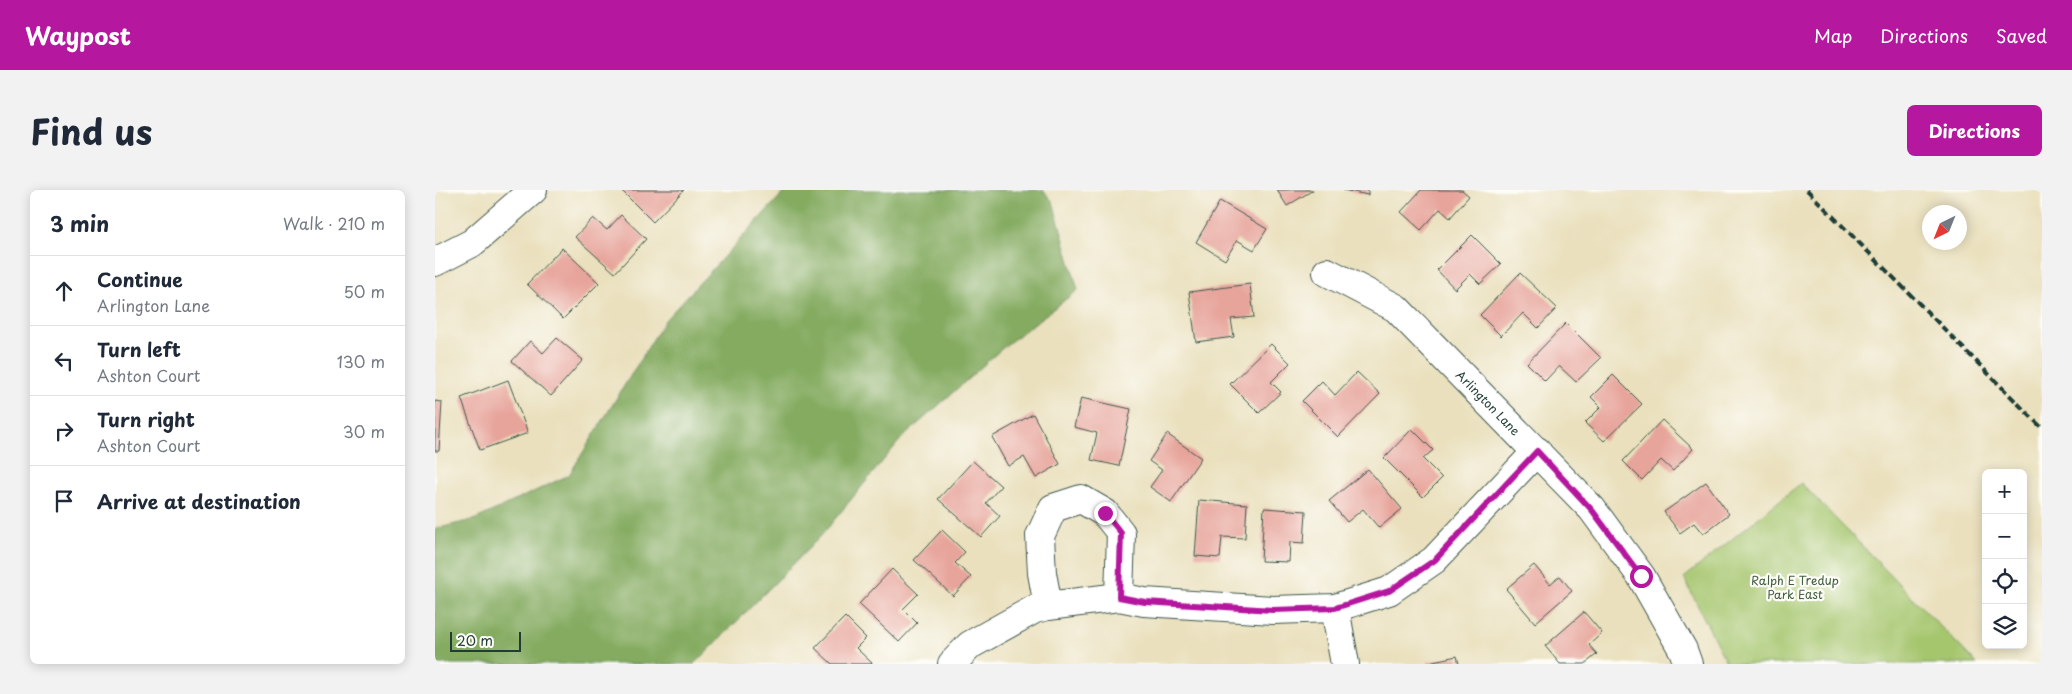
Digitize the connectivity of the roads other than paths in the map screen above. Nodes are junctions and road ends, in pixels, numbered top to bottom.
1 (533, 190) edge
2 (435, 262) edge
3 (1327, 272) dead end
4 (1537, 451) junction
5 (1119, 597) junction
6 (1048, 606) junction
7 (1335, 608) junction
8 (951, 664) edge
9 (1345, 664) edge
10 (1688, 664) edge

1 - 2 street
3 - 4 street, Arlington Lane
4 - 7 street
4 - 10 street, Arlington Lane
5 - 6 street
5 - 6 street
5 - 7 street
6 - 8 street
7 - 9 street

